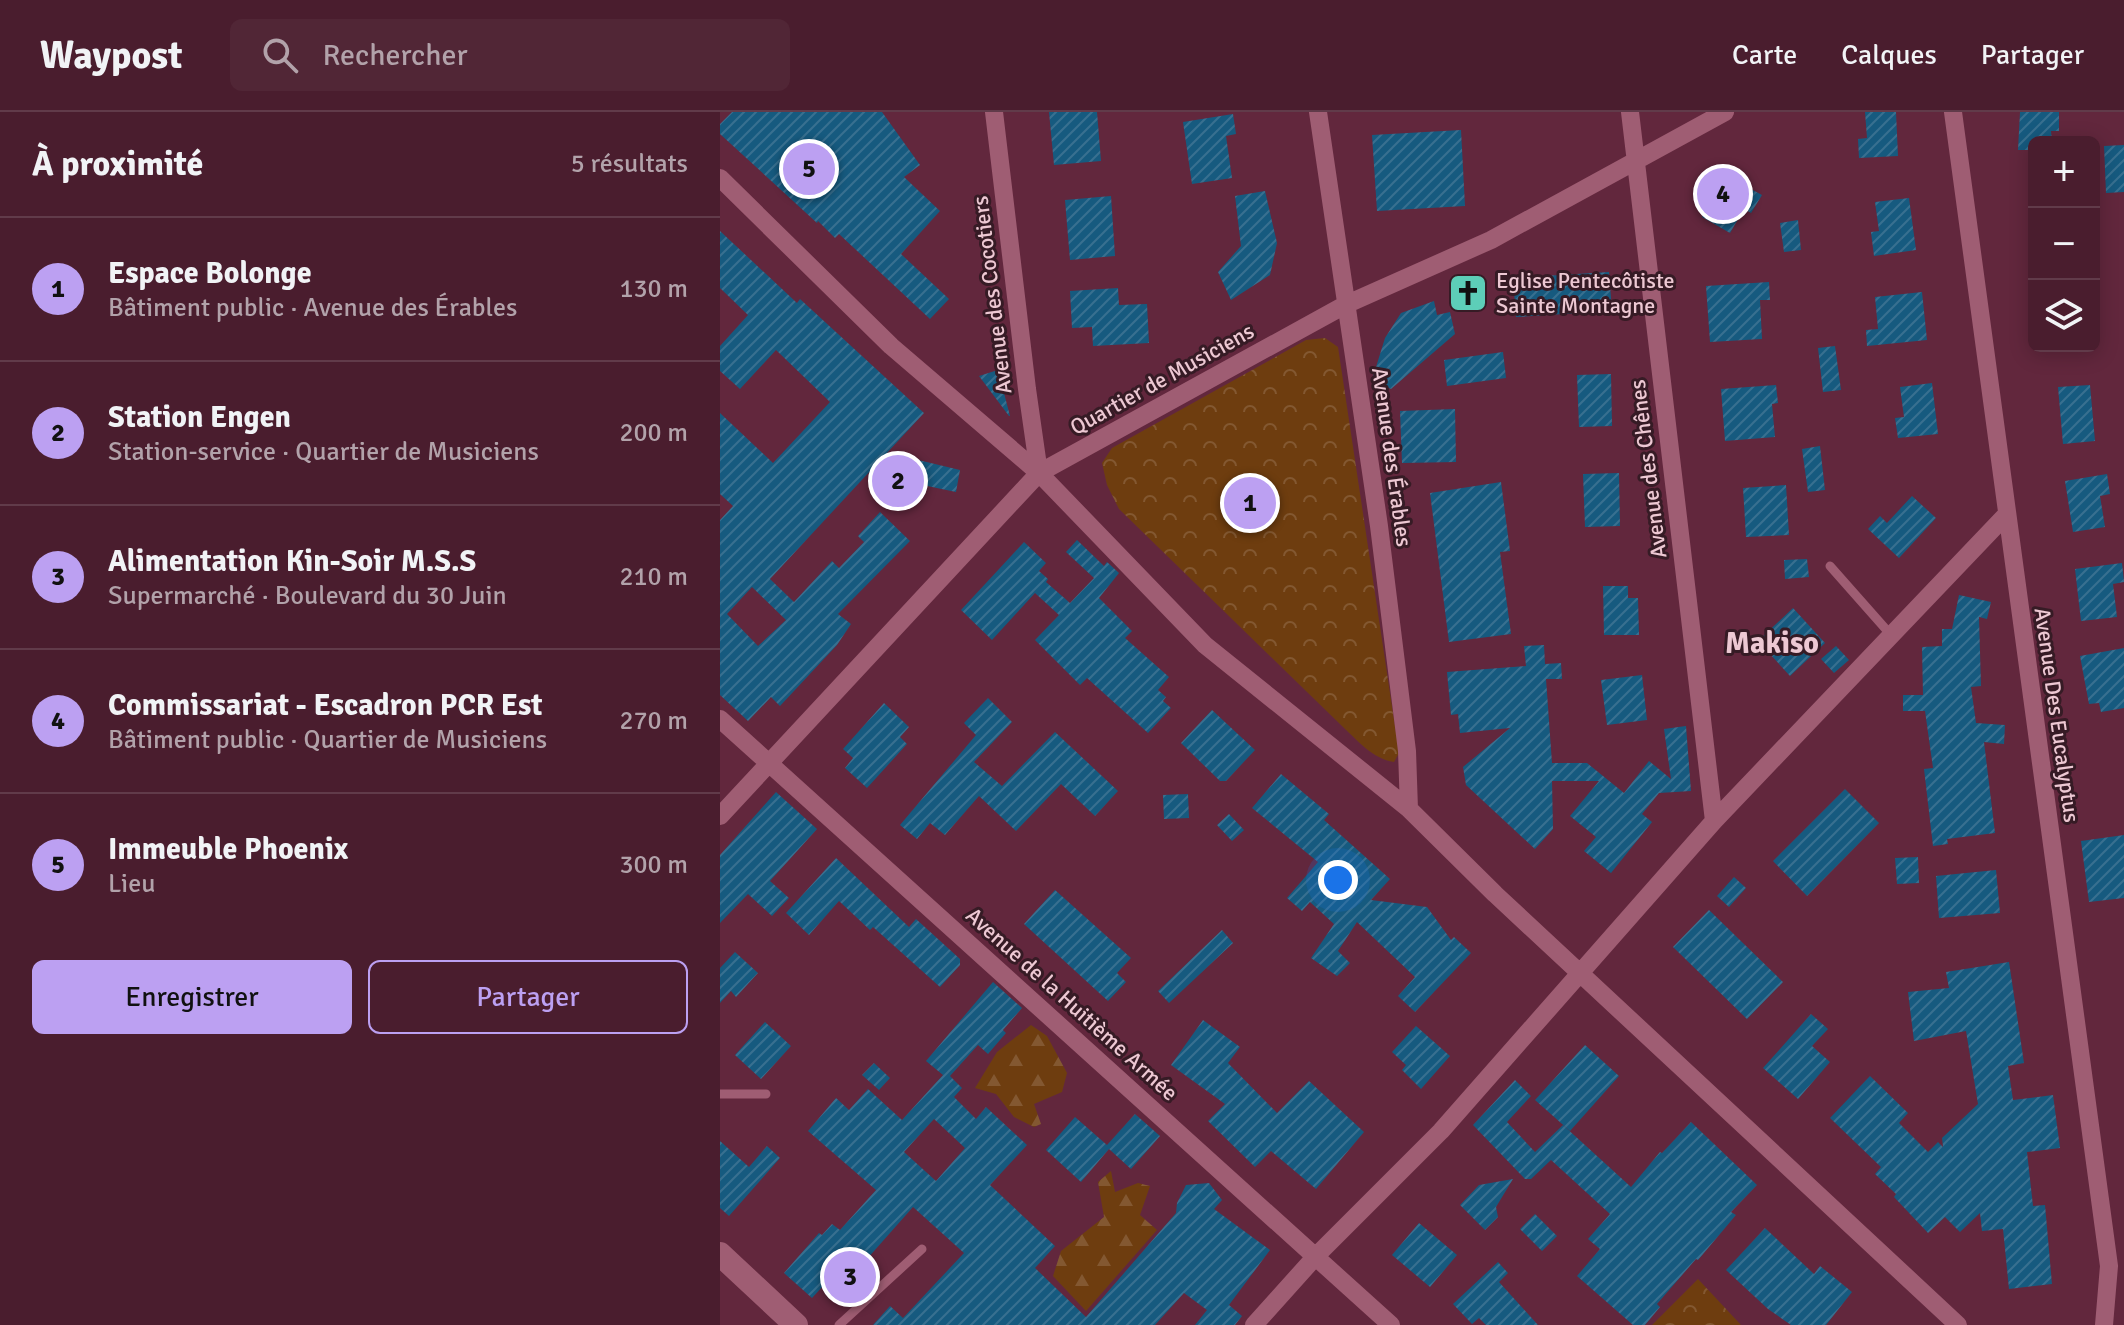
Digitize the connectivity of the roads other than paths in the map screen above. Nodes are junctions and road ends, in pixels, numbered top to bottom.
1 (994, 112) edge
2 (1318, 112) edge
3 (1630, 112) edge
4 (1725, 112) edge
5 (1953, 112) edge
6 (1637, 161) junction
7 (720, 178) edge
8 (1345, 305) junction
9 (1039, 473) junction
10 (2006, 515) junction
11 (1830, 566) dead end
12 (1891, 635) junction
13 (720, 719) edge
14 (768, 763) junction
15 (1409, 809) junction
16 (720, 816) edge
17 (1714, 821) junction
18 (1581, 973) junction
19 (720, 1094) edge
20 (766, 1094) dead end
21 (922, 1249) dead end
22 (720, 1254) edge
23 (1316, 1256) junction
24 (796, 1325) edge
25 (839, 1325) edge
26 (1254, 1325) edge
27 (1391, 1325) edge
28 (1958, 1325) edge
29 (2104, 1325) edge

1 - 9 street, Avenue des Cocotiers
2 - 8 street, Avenue des Érables
3 - 6 street, Avenue des Chênes
4 - 6 street, Quartier de Musiciens
5 - 10 street, Avenue Des Eucalyptus
6 - 8 street, Quartier de Musiciens
6 - 17 street, Avenue des Chênes
7 - 9 street
8 - 9 street, Quartier de Musiciens
8 - 15 street, Avenue des Érables
9 - 14 street, Quartier de Musiciens
9 - 15 street
10 - 12 street
10 - 29 street, Avenue Des Eucalyptus
11 - 12 lane
12 - 17 street
13 - 14 street, Avenue de la Huitième Armée
14 - 16 street, Quartier de Musiciens
14 - 23 street, Avenue de la Huitième Armée
15 - 18 street
17 - 18 street
18 - 23 street
18 - 28 street
19 - 20 lane
21 - 25 lane
22 - 24 street
23 - 26 street
23 - 27 street, Avenue de la Huitième Armée

